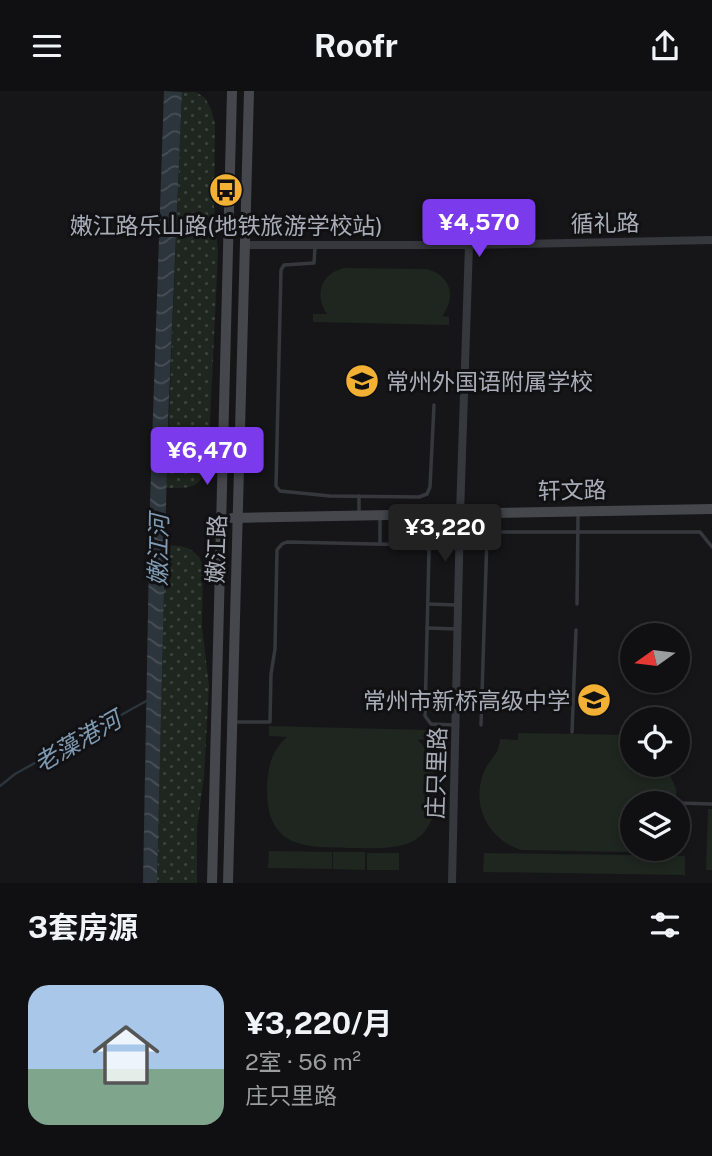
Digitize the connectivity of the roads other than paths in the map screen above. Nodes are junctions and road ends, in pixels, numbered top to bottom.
1 (232, 91) edge
2 (249, 91) edge
3 (712, 240) edge
4 (246, 245) junction
5 (470, 245) junction
6 (315, 246) junction
7 (433, 405) dead end
8 (359, 496) junction
9 (712, 509) edge
10 (578, 511) junction
11 (460, 514) junction
12 (359, 516) junction
13 (380, 516) junction
14 (222, 518) junction
15 (237, 518) junction
16 (578, 532) junction
17 (380, 544) junction
18 (712, 547) edge
19 (428, 604) junction
20 (576, 604) dead end
21 (459, 605) junction
22 (427, 628) junction
23 (459, 629) junction
24 (576, 630) dead end
25 (232, 722) junction
26 (457, 725) junction
27 (481, 725) dead end
28 (572, 732) dead end
29 (690, 803) edge
30 (712, 804) edge
31 (212, 883) edge
32 (228, 883) edge
33 (452, 883) edge

1 - 14 main road, 嫩江路
2 - 4 main road, 嫩江路
3 - 5 street, 循礼路
4 - 6 street, 循礼路
4 - 15 main road, 嫩江路
5 - 6 street, 循礼路
5 - 11 street, 庄只里路
6 - 8 lane
7 - 8 lane
8 - 12 lane
9 - 10 main road, 轩文路
10 - 11 main road, 轩文路
10 - 16 lane
11 - 13 main road, 轩文路
11 - 21 street, 庄只里路
12 - 13 main road, 轩文路
12 - 15 main road, 轩文路
13 - 17 lane
14 - 15 main road, 轩文路
14 - 31 main road, 嫩江路
15 - 25 main road, 嫩江路
16 - 18 lane
16 - 20 lane
16 - 27 lane
17 - 19 lane
17 - 25 lane
19 - 21 lane
19 - 22 lane
21 - 23 street, 庄只里路
22 - 23 lane
22 - 26 lane
23 - 26 street, 庄只里路
24 - 28 lane
25 - 32 main road, 嫩江路
26 - 33 street, 庄只里路
29 - 30 lane

